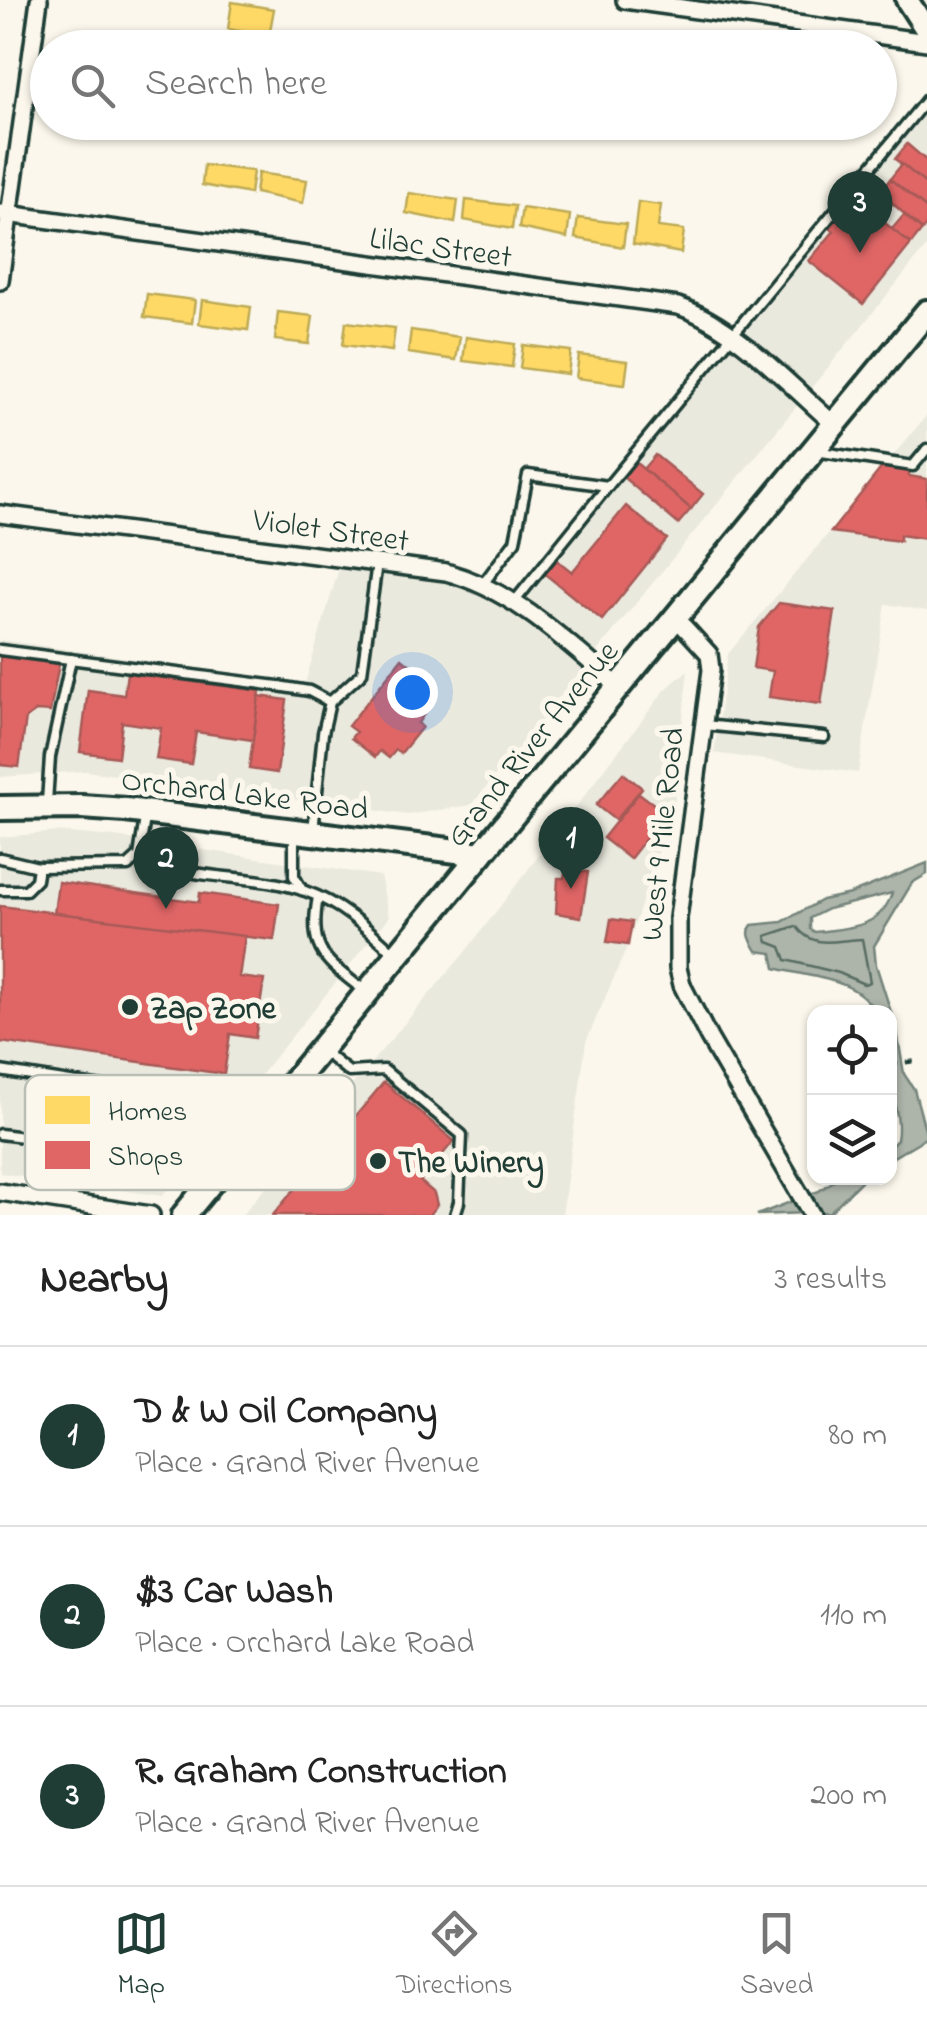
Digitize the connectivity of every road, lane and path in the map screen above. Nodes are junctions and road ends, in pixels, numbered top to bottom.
1 (38, 0) edge
2 (624, 0) edge
3 (906, 0) edge
4 (33, 30) edge
5 (840, 30) edge
6 (927, 31) edge
7 (897, 38) edge
8 (927, 42) edge
9 (30, 50) edge
10 (927, 100) edge
11 (897, 137) edge
12 (894, 140) edge
13 (4, 214) edge
14 (0, 282) edge
15 (927, 312) edge
16 (733, 337) junction
17 (835, 425) junction
18 (927, 449) edge
19 (813, 451) junction
20 (608, 486) junction
21 (0, 514) edge
22 (377, 562) junction
23 (483, 584) junction
24 (514, 601) junction
25 (676, 618) junction
26 (0, 650) edge
27 (70, 659) junction
28 (620, 687) junction
29 (330, 702) junction
30 (703, 724) junction
31 (824, 738) dead end
32 (46, 806) junction
33 (0, 808) edge
34 (146, 813) junction
35 (303, 834) junction
36 (481, 854) junction
37 (139, 856) junction
38 (0, 858) edge
39 (38, 867) junction
40 (0, 890) edge
41 (302, 890) junction
42 (318, 897) junction
43 (398, 956) junction
44 (367, 993) junction
45 (320, 1049) junction
46 (915, 1061) dead end
47 (897, 1065) edge
48 (0, 1071) edge
49 (25, 1075) edge
50 (299, 1075) edge
51 (0, 1134) edge
52 (25, 1137) edge
53 (205, 1190) edge
54 (0, 1192) edge
55 (151, 1215) edge
56 (184, 1215) edge
57 (455, 1215) edge
58 (812, 1215) edge

1 - 4 street
2 - 5 street
3 - 6 street
7 - 8 street
9 - 13 street
10 - 11 lane
12 - 16 lane
13 - 14 street
13 - 16 street, Lilac Street
15 - 17 main road, Grand River Avenue
16 - 17 street, Lilac Street
16 - 20 lane
17 - 19 main road, Grand River Avenue
18 - 19 lane
19 - 25 main road, Grand River Avenue
20 - 23 lane
20 - 24 lane
21 - 22 street, Violet Street
22 - 23 street, Violet Street
22 - 29 lane
23 - 24 street, Violet Street
24 - 28 street, Violet Street
25 - 28 main road, Grand River Avenue
25 - 30 street, West 9 Mile Road
26 - 27 lane
27 - 29 lane
27 - 32 lane
28 - 36 main road, Grand River Avenue
29 - 35 lane
30 - 31 lane
30 - 58 street, West 9 Mile Road
32 - 33 main road, Orchard Lake Road
32 - 34 main road, Orchard Lake Road
34 - 35 main road, Orchard Lake Road
34 - 37 lane
35 - 36 main road, Orchard Lake Road
35 - 41 lane
36 - 43 main road, Grand River Avenue
37 - 39 lane
37 - 41 lane
38 - 39 lane
39 - 40 lane
41 - 42 lane
42 - 43 lane
42 - 44 lane
43 - 44 main road, Grand River Avenue
44 - 45 main road, Grand River Avenue
45 - 50 main road, Grand River Avenue
45 - 57 lane
46 - 47 path
48 - 49 lane
51 - 52 lane
53 - 56 main road, Grand River Avenue
54 - 55 street

